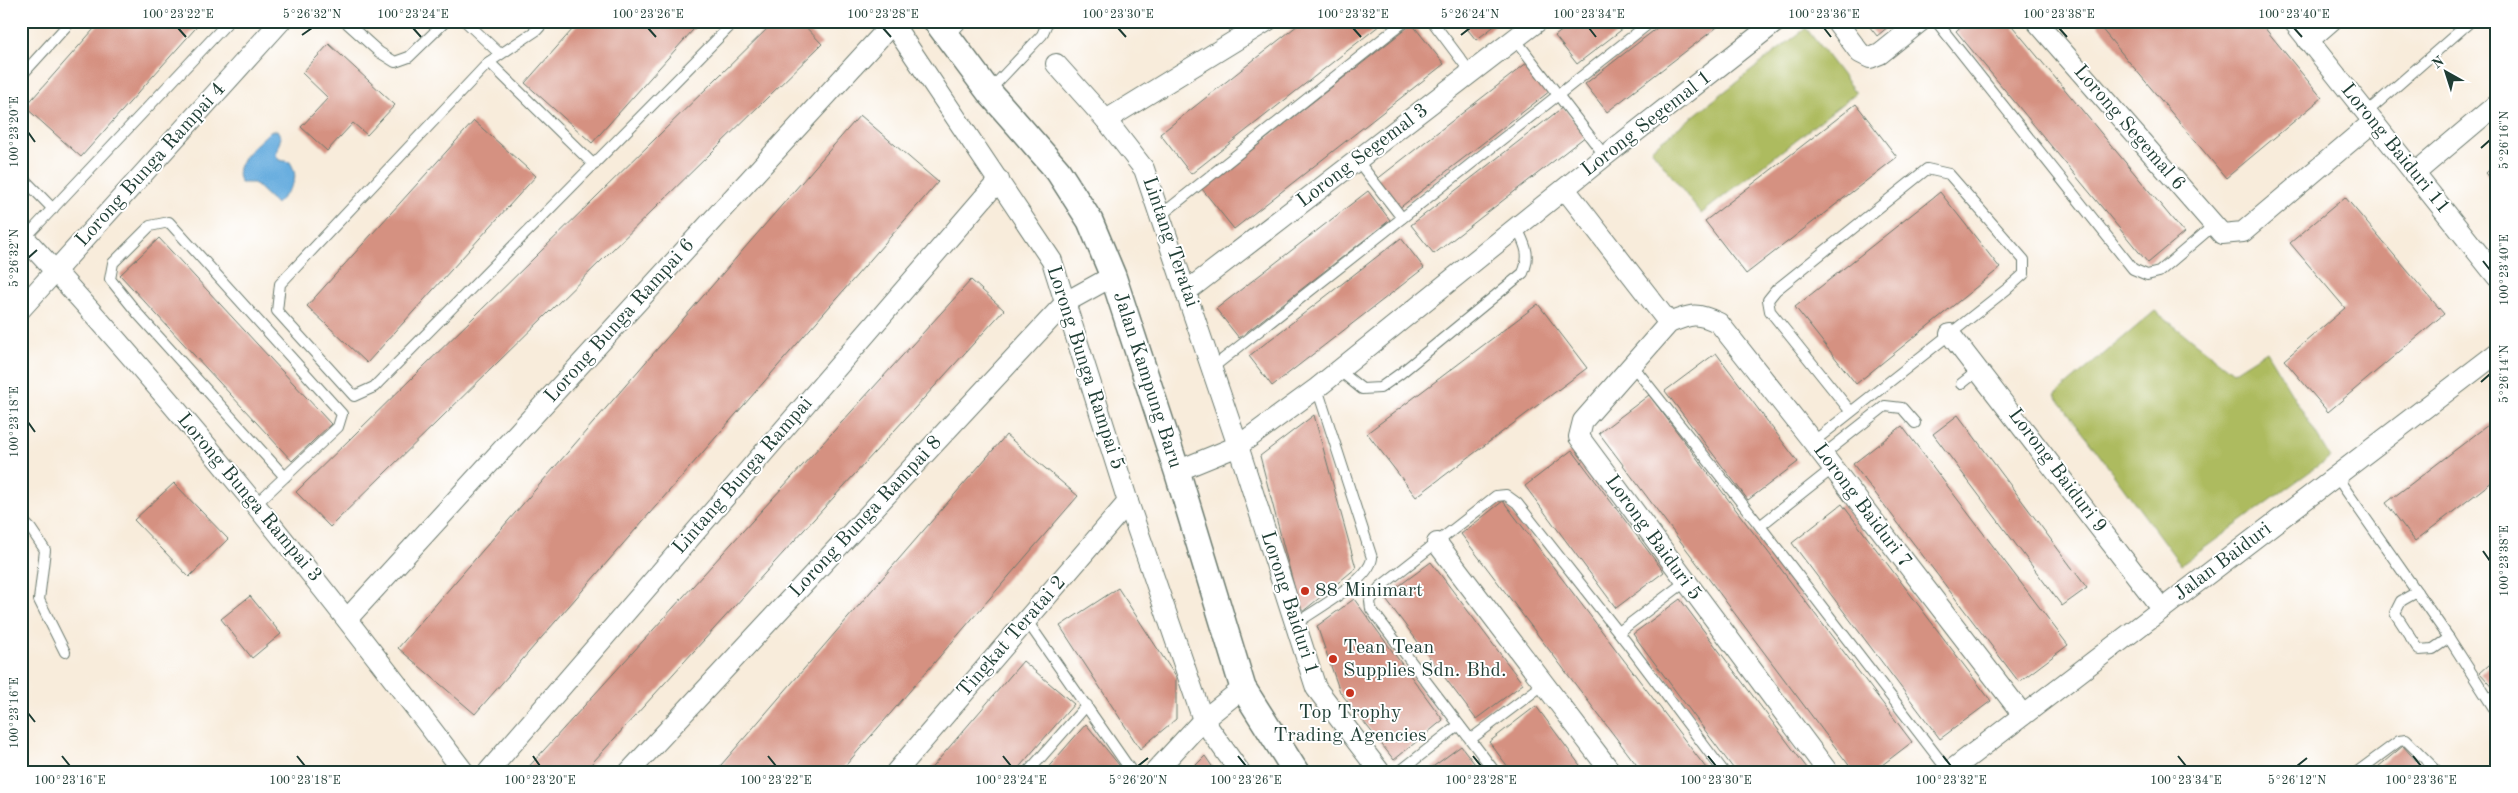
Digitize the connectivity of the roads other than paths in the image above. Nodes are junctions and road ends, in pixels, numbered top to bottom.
1 (70, 21) edge
2 (229, 21) edge
3 (281, 21) edge
4 (446, 21) edge
5 (466, 21) edge
6 (545, 21) edge
7 (735, 21) edge
8 (1048, 21) edge
9 (1268, 21) edge
10 (1405, 21) edge
11 (1432, 21) edge
12 (1538, 21) edge
13 (1652, 21) edge
14 (1777, 21) edge
15 (1836, 21) edge
16 (1921, 21) edge
17 (1936, 21) edge
18 (2036, 21) edge
19 (2293, 21) edge
20 (2331, 21) edge
21 (2471, 21) edge
22 (892, 22) edge
23 (348, 24) dead end
24 (948, 27) edge
25 (1515, 39) junction
26 (2308, 41) junction
27 (500, 54) junction
28 (489, 62) junction
29 (1056, 64) dead end
30 (1471, 73) junction
31 (21, 76) edge
32 (989, 92) junction
33 (1558, 95) junction
34 (2497, 104) edge
35 (2369, 117) junction
36 (1106, 120) junction
37 (1605, 156) junction
38 (1357, 160) junction
39 (594, 165) junction
40 (2414, 174) junction
41 (21, 176) edge
42 (999, 180) junction
43 (1564, 189) junction
44 (53, 209) junction
45 (1161, 215) junction
46 (1402, 218) junction
47 (1517, 228) junction
48 (2217, 230) junction
49 (23, 236) edge
50 (56, 271) junction
51 (1113, 276) junction
52 (2497, 277) edge
53 (1187, 291) junction
54 (1066, 302) junction
55 (21, 309) edge
56 (1669, 322) junction
57 (1950, 334) junction
58 (2497, 353) edge
59 (1633, 366) junction
60 (1212, 368) junction
61 (1979, 370) junction
62 (1340, 371) junction
63 (1961, 384) dead end
64 (1318, 388) junction
65 (1851, 412) junction
66 (1915, 423) dead end
67 (1238, 446) junction
68 (1823, 455) junction
69 (1177, 471) junction
70 (2336, 476) junction
71 (285, 477) junction
72 (1128, 502) junction
73 (256, 504) junction
74 (21, 519) edge
75 (1760, 526) junction
76 (1437, 543) junction
77 (1685, 582) junction
78 (2416, 592) junction
79 (2162, 610) junction
80 (348, 618) junction
81 (1027, 620) junction
82 (1296, 624) junction
83 (1619, 632) junction
84 (2448, 638) junction
85 (65, 652) dead end
86 (1544, 684) junction
87 (1243, 688) junction
88 (1087, 706) junction
89 (2497, 713) edge
90 (2023, 715) junction
91 (1203, 720) junction
92 (1459, 725) junction
93 (1471, 739) junction
94 (464, 772) edge
95 (488, 772) edge
96 (629, 772) edge
97 (896, 772) edge
98 (1028, 772) edge
99 (1132, 772) edge
100 (1155, 772) edge
101 (1240, 772) edge
102 (1296, 772) edge
103 (1380, 772) edge
104 (1399, 772) edge
105 (1495, 772) edge
106 (1611, 772) edge
107 (1724, 772) edge
108 (1828, 772) edge
109 (1949, 772) edge
110 (2357, 772) edge
111 (2438, 772) edge

1 - 31 lane
2 - 44 lane
3 - 50 street, Lorong Bunga Rampai 4
4 - 23 lane
5 - 27 lane
6 - 27 lane
7 - 39 lane
8 - 32 lane
9 - 36 street
10 - 45 lane
11 - 30 lane
12 - 25 street, Lorong Segemal 3
13 - 33 lane
14 - 37 street, Lorong Segemal 1
15 - 16 street
17 - 48 lane
18 - 48 street, Lorong Segemal 6
19 - 26 street, Lorong Baiduri 11
20 - 26 street
21 - 35 lane
22 - 42 street, Lorong Bunga Rampai 5
22 - 80 street, Lorong Bunga Rampai 6
24 - 32 street, Jalan Kampung Baru
25 - 30 street, Lorong Segemal 3
25 - 33 lane
26 - 35 street, Lorong Baiduri 11
27 - 28 lane
28 - 39 lane
28 - 39 lane
29 - 36 street, Lintang Teratai
30 - 38 street, Lorong Segemal 3
32 - 51 street, Jalan Kampung Baru
33 - 37 lane
33 - 46 lane
34 - 40 street
35 - 40 street, Lorong Baiduri 11
35 - 48 street
36 - 45 street, Lintang Teratai
37 - 43 street, Lorong Segemal 1
38 - 46 lane
38 - 53 street, Lorong Segemal 3
40 - 52 street, Lorong Baiduri 11
41 - 44 lane
42 - 54 street, Lorong Bunga Rampai 5
42 - 95 street, Lintang Bunga Rampai
43 - 47 street, Lorong Segemal 1
43 - 56 street
44 - 49 lane
45 - 53 street, Lintang Teratai
46 - 60 lane
47 - 62 street, Lorong Segemal 1
47 - 62 lane
49 - 50 street, Lorong Bunga Rampai 3
50 - 55 street, Lorong Bunga Rampai 4
50 - 73 street, Lorong Bunga Rampai 3
51 - 54 street, Lorong Bunga Rampai 8
51 - 69 street, Jalan Kampung Baru
53 - 60 street, Lintang Teratai
54 - 72 street, Lorong Bunga Rampai 5
54 - 96 street, Lorong Bunga Rampai 8
56 - 59 street, Lorong Baiduri 5
56 - 68 street, Lorong Baiduri 7
57 - 61 street, Lorong Baiduri 9
57 - 65 lane
57 - 65 lane
58 - 70 street, Jalan Baiduri
59 - 75 lane
59 - 77 street, Lorong Baiduri 5
60 - 67 street, Lintang Teratai
61 - 63 lane
61 - 79 street, Lorong Baiduri 9
62 - 64 street, Lorong Segemal 1
64 - 67 street, Lorong Segemal 1
64 - 82 lane
65 - 68 lane
66 - 68 lane
67 - 69 street, Lorong Segemal 1
67 - 82 street, Lorong Baiduri 1
68 - 75 lane
68 - 90 street, Lorong Baiduri 7
69 - 87 street, Jalan Kampung Baru
70 - 78 lane
70 - 79 street, Jalan Baiduri
71 - 71 lane
71 - 73 lane
72 - 81 street, Tingkat Teratai 2
72 - 91 street, Lorong Bunga Rampai 5
73 - 80 street, Lorong Bunga Rampai 3
74 - 85 lane
75 - 109 lane
76 - 83 lane
76 - 86 street
76 - 92 lane
77 - 83 lane
77 - 108 street, Lorong Baiduri 5
78 - 84 lane
78 - 84 lane
79 - 90 street, Jalan Baiduri
80 - 94 street, Lorong Bunga Rampai 3
81 - 88 lane
81 - 97 street, Tingkat Teratai 2
82 - 103 street, Lorong Baiduri 1
83 - 107 lane
84 - 89 lane
86 - 93 lane
86 - 106 street
87 - 91 street
87 - 102 street, Jalan Kampung Baru
88 - 98 lane
88 - 99 lane
90 - 109 street, Jalan Baiduri
91 - 100 street
91 - 101 street
92 - 93 lane
92 - 104 lane
93 - 105 lane
110 - 111 lane

